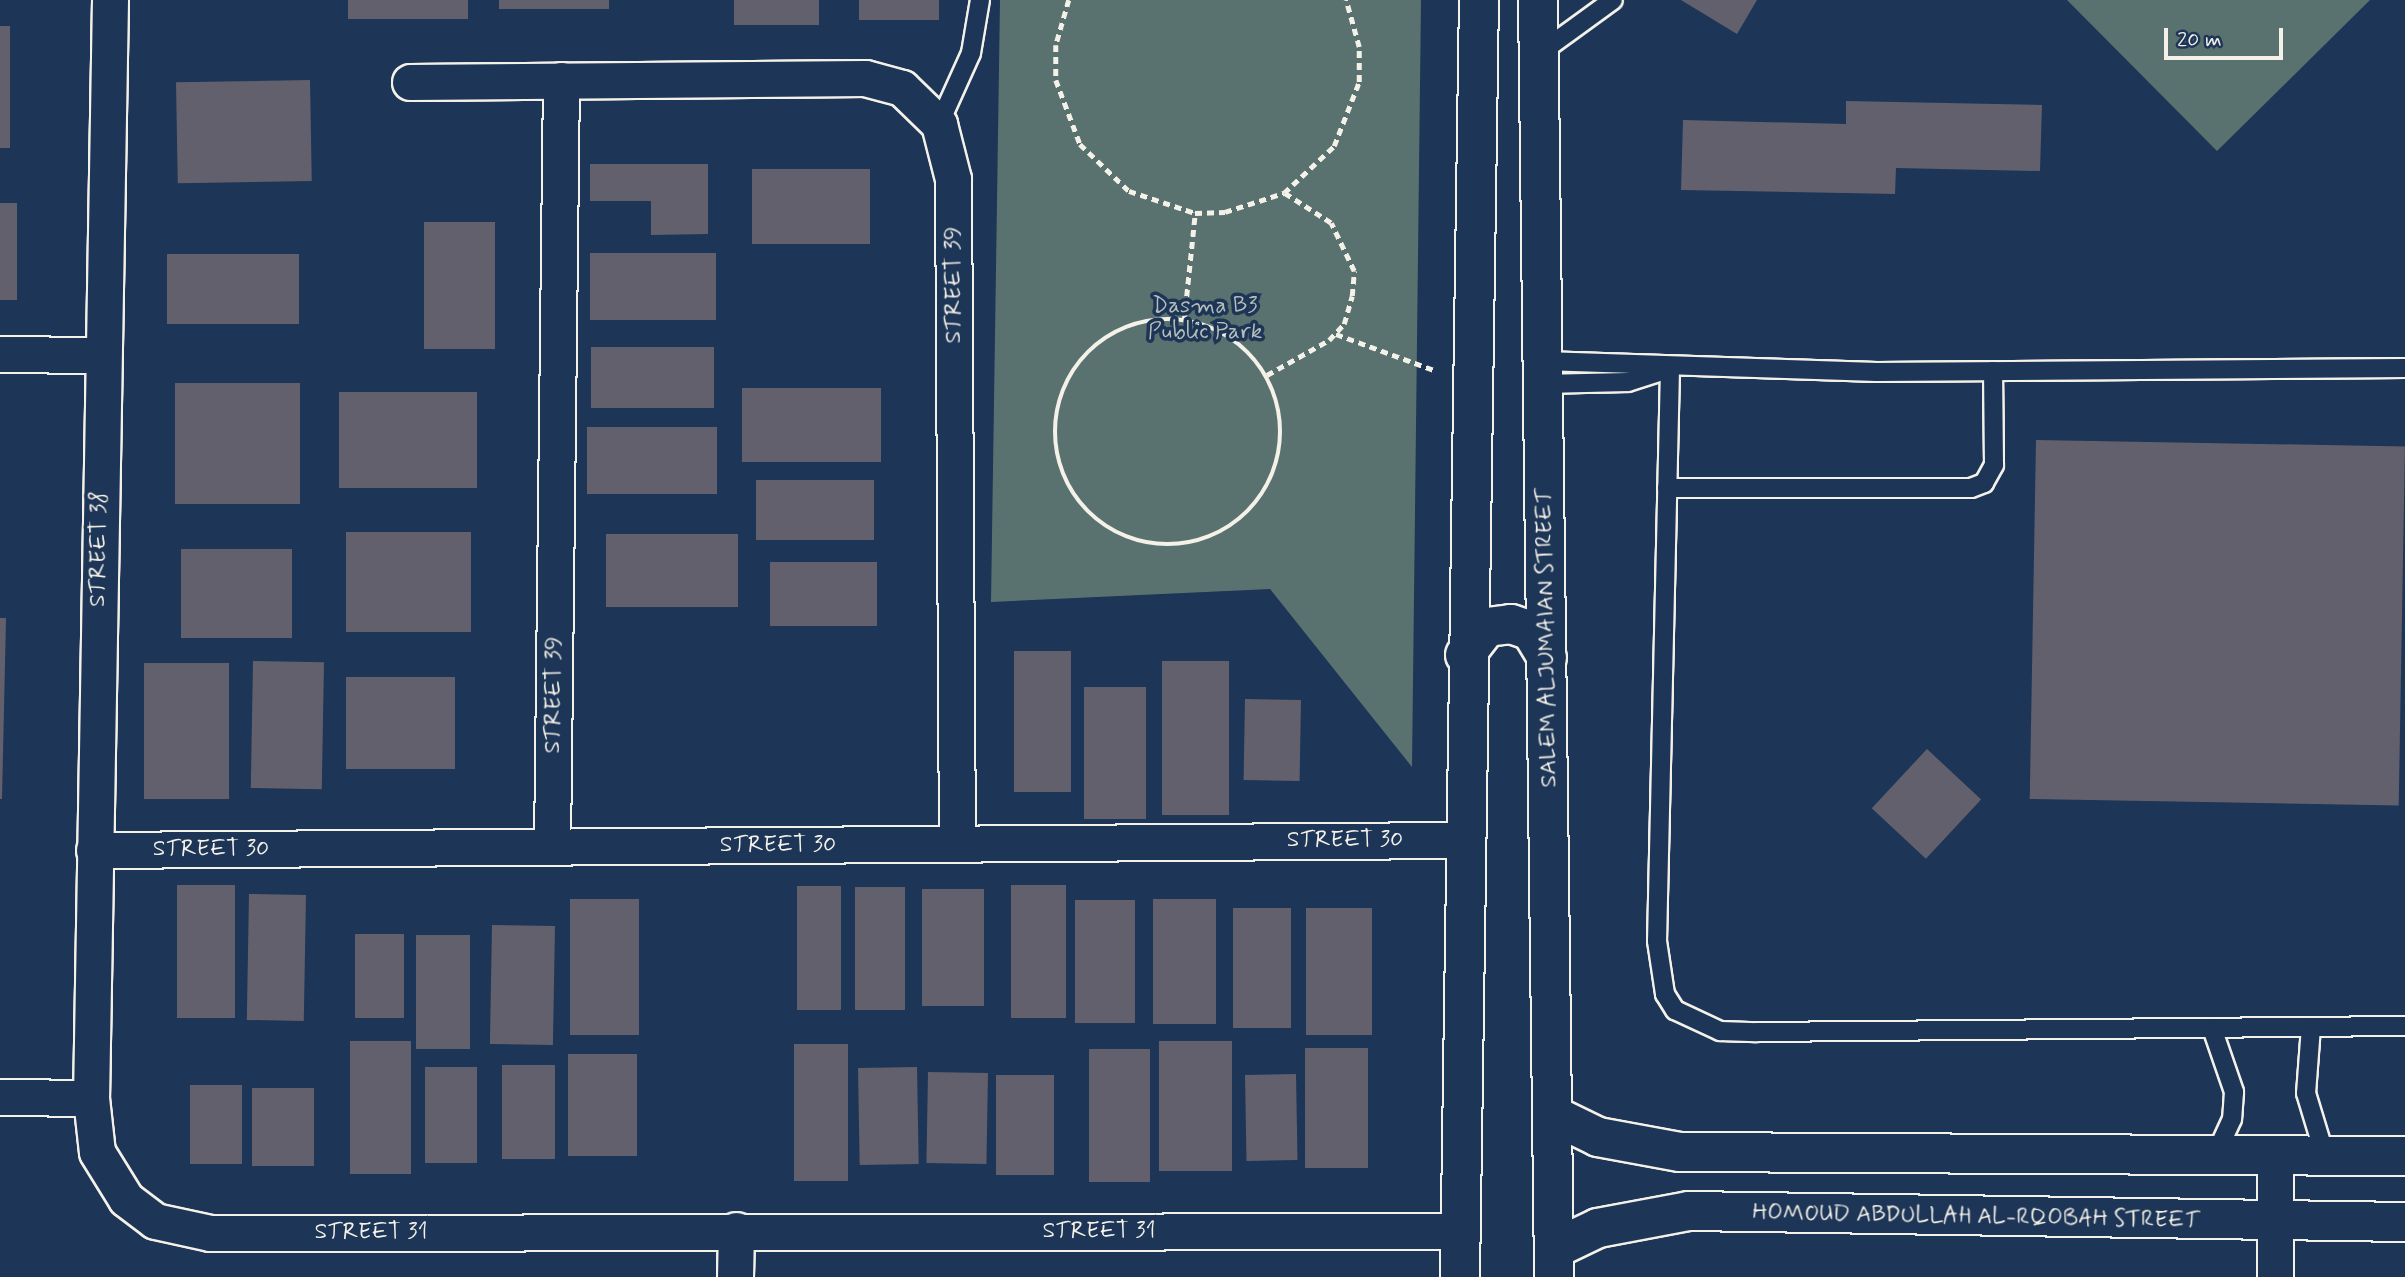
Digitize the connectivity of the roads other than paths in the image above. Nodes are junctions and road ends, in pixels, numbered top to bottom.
1 (110, 0) edge
2 (981, 0) edge
3 (1479, 0) edge
4 (1538, 0) edge
5 (1613, 0) edge
6 (1537, 55) junction
7 (561, 80) junction
8 (410, 82) dead end
9 (939, 124) junction
10 (0, 354) edge
11 (102, 355) junction
12 (2405, 368) edge
13 (1670, 369) junction
14 (1993, 371) junction
15 (1543, 372) junction
16 (1667, 488) junction
17 (1465, 655) junction
18 (1547, 658) junction
19 (1462, 839) junction
20 (957, 844) junction
21 (552, 847) junction
22 (94, 850) junction
23 (2405, 1026) edge
24 (2312, 1027) junction
25 (2213, 1028) junction
26 (0, 1097) edge
27 (91, 1098) junction
28 (1555, 1116) junction
29 (2215, 1156) junction
30 (2275, 1156) junction
31 (2325, 1156) junction
32 (2405, 1156) edge
33 (2275, 1222) junction
34 (2405, 1222) edge
35 (736, 1230) junction
36 (1461, 1231) junction
37 (1554, 1263) edge
38 (735, 1277) edge
39 (1460, 1277) edge
40 (2275, 1277) edge

1 - 11 street, STREET 38
2 - 9 lane
3 - 17 street
4 - 6 street, SALEM ALJUMAIAN STREET
5 - 6 lane
6 - 15 street, SALEM ALJUMAIAN STREET
7 - 8 street
7 - 9 street
7 - 21 street, STREET 39
9 - 20 street, STREET 39
10 - 11 street
11 - 22 street, STREET 38
12 - 14 lane
13 - 14 lane
13 - 15 lane
13 - 16 lane
14 - 16 lane
15 - 18 street, SALEM ALJUMAIAN STREET
16 - 25 lane
17 - 18 street
17 - 19 street
18 - 28 street, SALEM ALJUMAIAN STREET
19 - 20 street, STREET 30
19 - 36 street
20 - 21 street, STREET 30
21 - 22 street, STREET 30
22 - 27 street, STREET 38
23 - 24 lane
24 - 25 lane
24 - 31 lane
25 - 29 lane
26 - 27 street
27 - 35 street, STREET 31
28 - 29 street
28 - 37 street, SALEM ALJUMAIAN STREET
29 - 30 street
30 - 31 street
30 - 33 street
31 - 32 street
33 - 34 street, HOMOUD ABDULLAH AL-RQOBAH STREET
33 - 37 street, HOMOUD ABDULLAH AL-RQOBAH STREET
33 - 40 street
35 - 36 street, STREET 31
35 - 38 street
36 - 39 street

